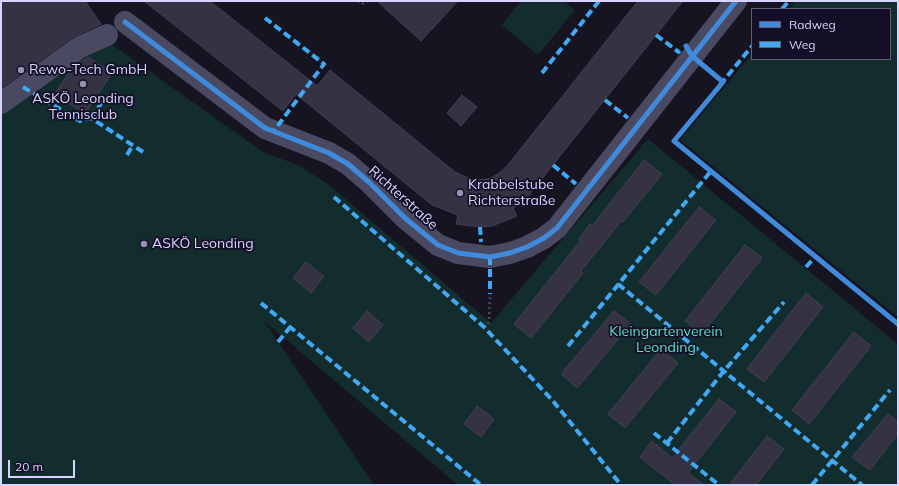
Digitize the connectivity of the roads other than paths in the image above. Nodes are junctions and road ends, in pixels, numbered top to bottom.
1 (736, 1) edge
2 (125, 22) dead end
3 (107, 35) dead end
4 (1, 103) edge

1 - 2 street, Richterstraße
3 - 4 street

